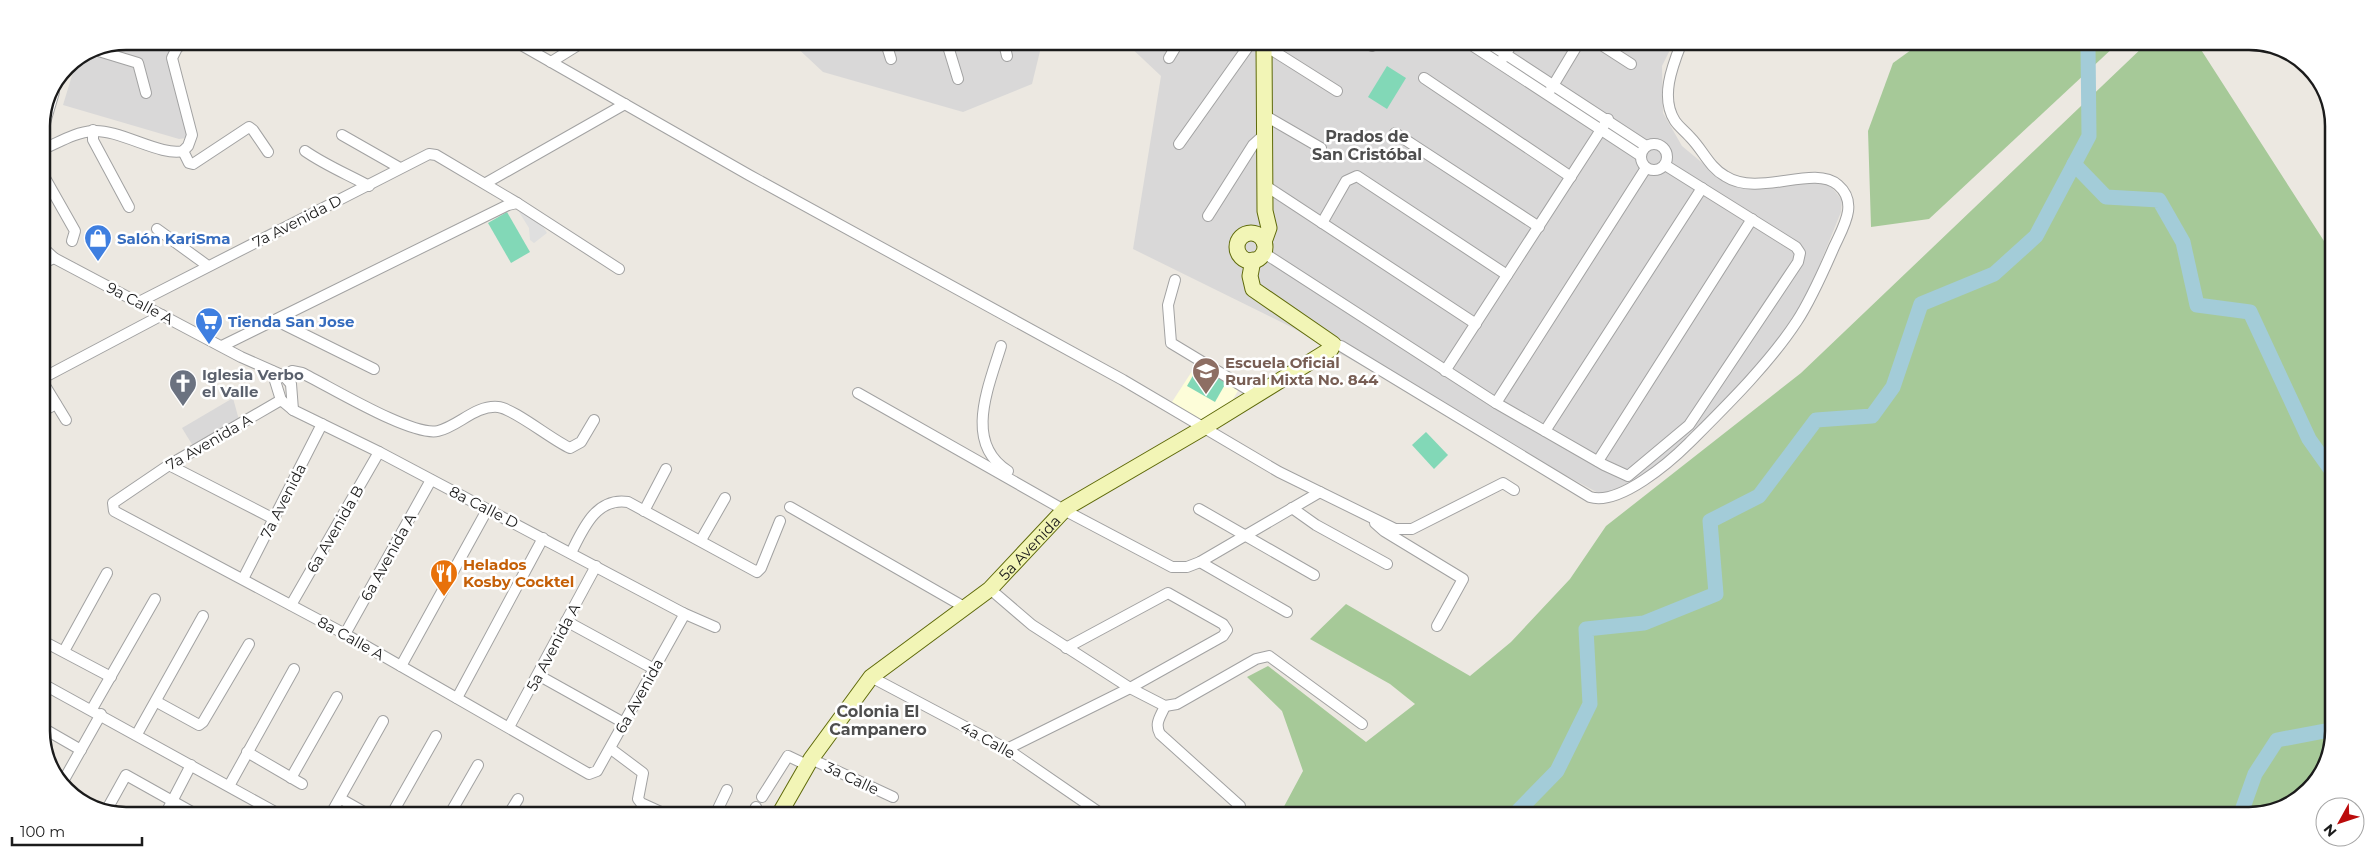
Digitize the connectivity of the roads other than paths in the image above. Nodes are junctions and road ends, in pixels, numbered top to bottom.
1 (176, 50) edge
2 (530, 50) edge
3 (570, 50) edge
4 (888, 50) edge
5 (949, 50) edge
6 (1006, 50) edge
7 (1174, 50) edge
8 (1254, 50) edge
9 (1259, 50) edge
10 (1269, 50) edge
11 (1483, 50) edge
12 (1495, 50) edge
13 (1508, 50) edge
14 (1574, 50) edge
15 (1609, 50) edge
16 (1679, 50) edge
17 (105, 53) edge
18 (1007, 56) dead end
19 (1169, 58) dead end
20 (891, 59) dead end
21 (1503, 59) junction
22 (551, 62) junction
23 (1631, 64) dead end
24 (1424, 78) dead end
25 (958, 79) dead end
26 (1551, 89) junction
27 (1337, 91) dead end
28 (146, 93) dead end
29 (625, 104) junction
30 (1264, 115) junction
31 (1605, 124) junction
32 (93, 130) junction
33 (1395, 133) dead end
34 (1264, 135) junction
35 (342, 136) dead end
36 (1179, 144) dead end
37 (50, 146) edge
38 (1646, 146) junction
39 (1321, 148) dead end
40 (183, 151) junction
41 (305, 151) dead end
42 (268, 152) dead end
43 (1641, 156) junction
44 (1665, 165) junction
45 (400, 168) junction
46 (1646, 168) junction
47 (1571, 177) junction
48 (486, 183) junction
49 (50, 186) edge
50 (368, 186) junction
51 (1266, 186) junction
52 (1702, 188) junction
53 (517, 203) junction
54 (129, 207) dead end
55 (1208, 216) dead end
56 (1752, 219) junction
57 (1322, 223) junction
58 (1539, 226) junction
59 (157, 229) dead end
60 (72, 240) dead end
61 (1256, 250) junction
62 (50, 254) edge
63 (54, 258) junction
64 (50, 260) edge
65 (208, 266) junction
66 (619, 269) dead end
67 (1508, 275) junction
68 (1175, 280) dead end
69 (139, 302) junction
70 (162, 315) junction
71 (275, 320) junction
72 (1476, 324) junction
73 (1333, 344) junction
74 (222, 346) junction
75 (1001, 346) dead end
76 (374, 369) dead end
77 (272, 371) junction
78 (1445, 371) junction
79 (50, 374) edge
80 (284, 376) junction
81 (858, 393) dead end
82 (50, 394) edge
83 (1257, 395) junction
84 (281, 400) junction
85 (1496, 402) junction
86 (56, 404) junction
87 (50, 407) edge
88 (293, 410) junction
89 (66, 420) dead end
90 (594, 420) dead end
91 (322, 424) junction
92 (1203, 428) junction
93 (1545, 431) junction
94 (379, 452) junction
95 (1598, 461) junction
96 (169, 465) junction
97 (666, 469) dead end
98 (431, 480) junction
99 (1514, 490) dead end
100 (1320, 492) junction
101 (725, 498) dead end
102 (113, 503) joint
103 (790, 507) dead end
104 (1292, 508) junction
105 (1065, 509) junction
106 (1199, 509) dead end
107 (488, 510) junction
108 (644, 511) junction
109 (1363, 512) junction
110 (274, 519) junction
111 (780, 521) dead end
112 (1243, 535) junction
113 (543, 538) junction
114 (701, 540) junction
115 (571, 552) junction
116 (1200, 562) junction
117 (1387, 564) dead end
118 (596, 566) junction
119 (107, 573) dead end
120 (1314, 575) dead end
121 (243, 578) junction
122 (990, 589) junction
123 (155, 599) dead end
124 (291, 605) junction
125 (966, 608) junction
126 (1287, 612) dead end
127 (683, 615) junction
128 (203, 616) dead end
129 (566, 621) junction
130 (1437, 626) dead end
131 (715, 627) dead end
132 (345, 634) junction
133 (50, 644) edge
134 (249, 644) dead end
135 (1066, 648) junction
136 (64, 651) junction
137 (401, 666) junction
138 (294, 669) dead end
139 (654, 669) junction
140 (538, 675) junction
141 (111, 677) junction
142 (870, 677) junction
143 (50, 687) edge
144 (1130, 688) junction
145 (337, 698) dead end
146 (457, 698) junction
147 (157, 702) junction
148 (1166, 706) junction
149 (96, 712) junction
150 (383, 721) dead end
151 (624, 723) junction
152 (1362, 724) dead end
153 (509, 727) junction
154 (50, 732) edge
155 (137, 734) junction
156 (436, 736) dead end
157 (611, 749) junction
158 (1007, 749) junction
159 (81, 750) junction
160 (247, 752) junction
161 (809, 762) junction
162 (191, 765) junction
163 (478, 765) dead end
164 (593, 774) joint
165 (66, 777) edge
166 (292, 778) junction
167 (302, 784) dead end
168 (229, 786) junction
169 (726, 790) dead end
170 (762, 797) dead end
171 (893, 797) dead end
172 (518, 798) dead end
173 (341, 799) junction
174 (173, 801) junction
175 (110, 805) edge
176 (1240, 806) dead end
177 (170, 807) edge
178 (183, 807) edge
179 (266, 807) edge
180 (335, 807) edge
181 (355, 807) edge
182 (396, 807) edge
183 (454, 807) edge
184 (513, 807) edge
185 (651, 807) edge
186 (719, 807) edge
187 (787, 807) edge
188 (1091, 807) edge

1 - 40 street
2 - 22 street
3 - 22 street
4 - 20 street
5 - 25 street
6 - 18 street
7 - 19 street
8 - 36 street
9 - 30 street
10 - 27 street
11 - 21 street
12 - 21 street
13 - 21 street
14 - 26 street
15 - 23 street
16 - 73 street
17 - 28 street
21 - 26 street
22 - 29 street
24 - 47 street
26 - 31 street
29 - 48 street
29 - 92 street
30 - 34 street
30 - 39 street
31 - 38 street
31 - 43 street
31 - 47 street
32 - 37 street
32 - 40 street
32 - 54 street
33 - 58 street
34 - 51 street
34 - 55 street
35 - 45 street
38 - 43 street
38 - 44 street
40 - 42 street
41 - 50 street
43 - 46 street
44 - 46 street
44 - 52 street
45 - 48 street, 7a Avenida D
45 - 50 street, 7a Avenida D
46 - 85 street
47 - 58 street
48 - 53 street
49 - 60 street
50 - 65 street, 7a Avenida D
51 - 57 street
51 - 61 street
52 - 56 street
52 - 93 street
53 - 66 street
53 - 71 street
56 - 95 street
56 - 95 street
57 - 67 street
57 - 72 street
58 - 67 street
59 - 65 street
61 - 73 street
61 - 78 street
62 - 63 street, 9a Calle A
63 - 64 street
63 - 69 street, 9a Calle A
65 - 69 street, 7a Avenida D
67 - 72 street
68 - 83 street
69 - 70 street, 9a Calle A
70 - 74 street, 9a Calle A
70 - 79 street
71 - 74 street
71 - 76 street
72 - 78 street
73 - 83 street, 5a Avenida
74 - 77 street, 9a Calle A
75 - 105 street
77 - 80 street, 9a Calle A
77 - 84 street
78 - 85 street
80 - 88 street
80 - 90 street, 9a Calle A
81 - 105 street
82 - 86 street
83 - 92 street, 5a Avenida
84 - 88 street, 8a Calle D
84 - 96 street, 7a Avenida A
85 - 93 street
86 - 87 street
86 - 89 street
88 - 91 street, 8a Calle D
91 - 94 street, 8a Calle D
91 - 110 street, 7a Avenida
92 - 100 street
92 - 105 street, 5a Avenida
93 - 95 street
94 - 98 street, 8a Calle D
94 - 124 street, 6a Avenida B
96 - 102 street, 7a Avenida A
96 - 110 street
97 - 108 street
98 - 107 street, 8a Calle D
98 - 132 street, 6a Avenida A
99 - 109 street
100 - 104 street
100 - 109 street
101 - 114 street
102 - 121 street, 8a Calle A
103 - 125 street
104 - 112 street
104 - 117 street
105 - 116 street
105 - 122 street, 5a Avenida
106 - 112 street
107 - 113 street, 8a Calle D
107 - 137 street
108 - 114 street
108 - 115 street
109 - 130 street
110 - 121 street, 7a Avenida
111 - 114 street
112 - 116 street
112 - 120 street
113 - 115 street, 8a Calle D
113 - 146 street
115 - 118 street, 8a Calle D
116 - 126 street
118 - 127 street, 8a Calle D
118 - 129 street, 5a Avenida A
119 - 136 street
121 - 124 street, 8a Calle A
122 - 125 street, 5a Avenida
122 - 135 street
123 - 141 street
124 - 132 street, 8a Calle A
125 - 142 street, 5a Avenida
127 - 131 street, 8a Calle D
127 - 139 street, 6a Avenida
128 - 147 street
129 - 139 street
129 - 140 street, 5a Avenida A
132 - 137 street, 8a Calle A
133 - 136 street
134 - 147 street
135 - 144 street
135 - 144 street
136 - 141 street
137 - 146 street, 8a Calle A
138 - 160 street
139 - 151 street, 6a Avenida
140 - 151 street
140 - 153 street, 5a Avenida A
141 - 149 street
142 - 158 street, 4a Calle
142 - 161 street, 5a Avenida
143 - 149 street
144 - 148 street
144 - 158 street
145 - 166 street
146 - 153 street, 8a Calle A
147 - 155 street
148 - 152 street
148 - 176 street
149 - 155 street
149 - 159 street
150 - 173 street
151 - 157 street, 6a Avenida
153 - 164 street, 8a Calle A
154 - 159 street
155 - 162 street
156 - 182 street
157 - 164 street, 6a Avenida
157 - 185 street
158 - 188 street, 4a Calle
159 - 165 street
160 - 166 street
160 - 168 street
161 - 170 street, 3a Calle
161 - 171 street, 3a Calle
161 - 187 street, 5a Avenida
162 - 168 street
162 - 174 street
163 - 183 street
166 - 167 street
168 - 179 street
169 - 186 street
172 - 184 street
173 - 180 street
173 - 181 street
174 - 175 street
174 - 177 street
174 - 178 street

